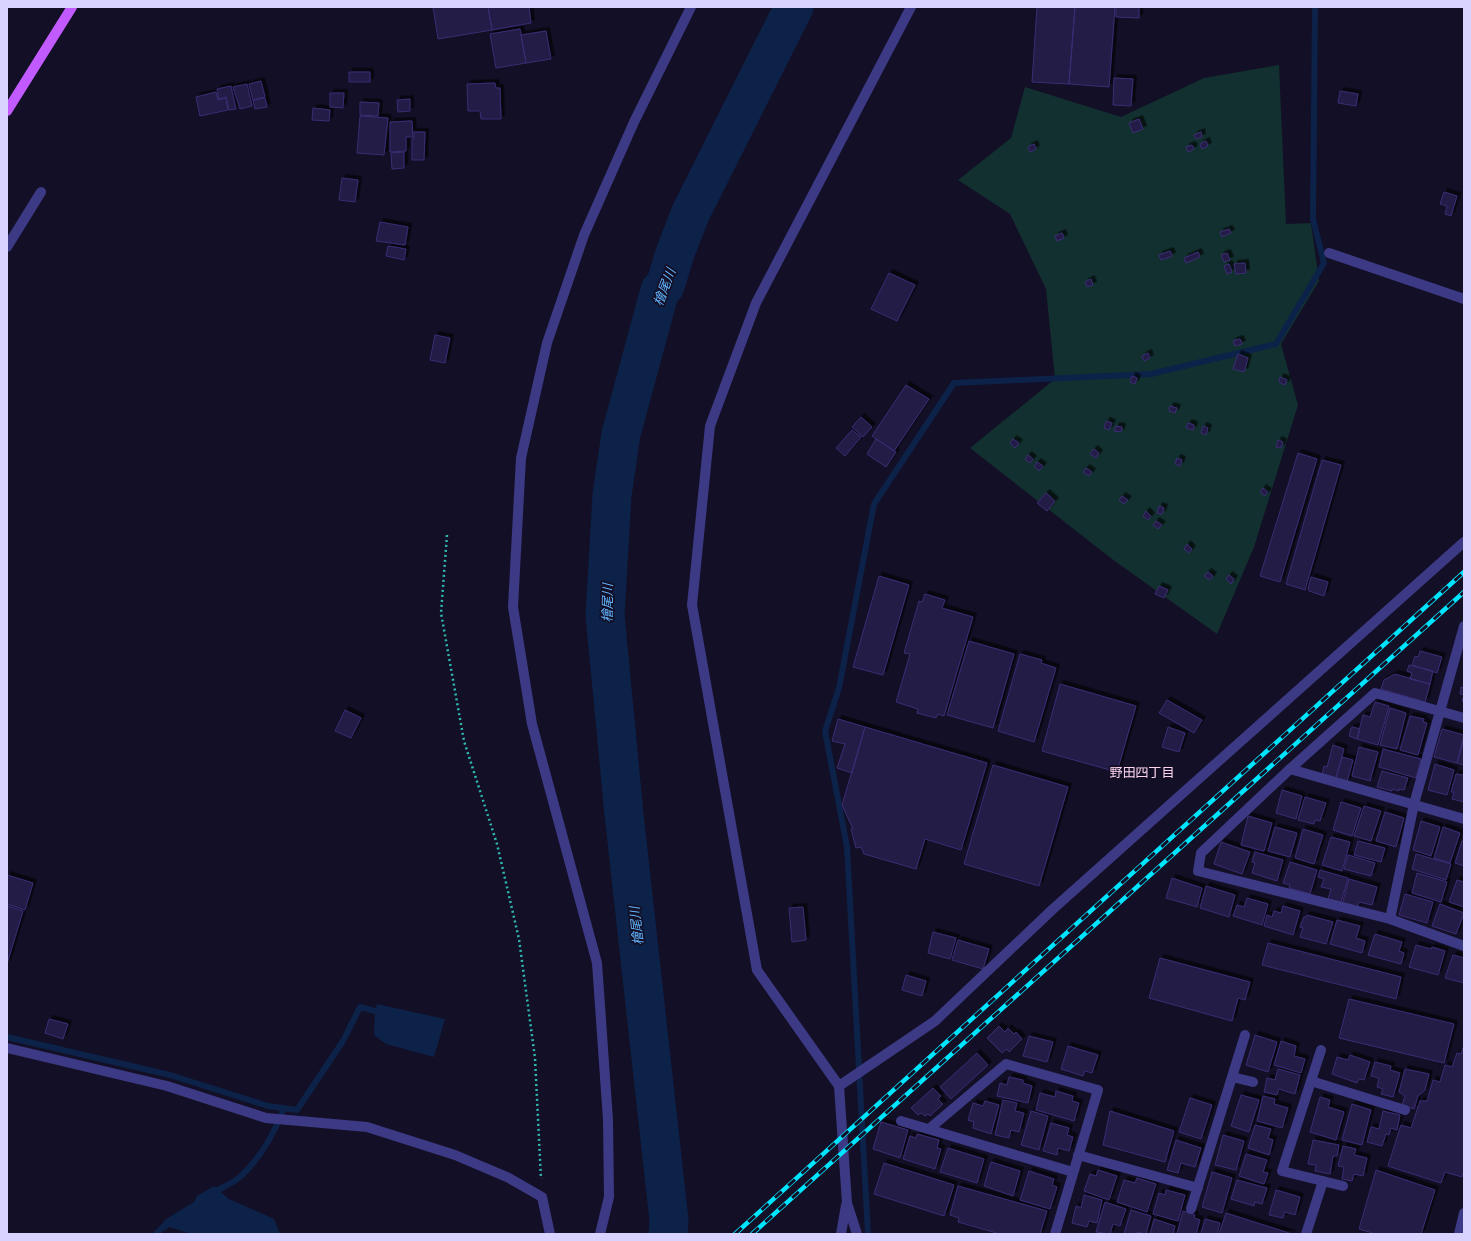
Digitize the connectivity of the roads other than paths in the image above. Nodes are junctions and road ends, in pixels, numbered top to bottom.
1 (72, 7) edge
2 (691, 7) edge
3 (911, 7) edge
4 (7, 111) edge
5 (41, 192) dead end
6 (7, 247) edge
7 (1329, 253) dead end
8 (1464, 299) edge
9 (1464, 542) edge
10 (1464, 626) edge
11 (1440, 711) junction
12 (1464, 718) edge
13 (1290, 769) junction
14 (1414, 804) junction
15 (1464, 819) edge
16 (1390, 919) junction
17 (1464, 946) edge
18 (1245, 1035) dead end
19 (7, 1048) edge
20 (1321, 1050) dead end
21 (1232, 1077) junction
22 (1311, 1081) junction
23 (1252, 1082) dead end
24 (840, 1086) junction
25 (1405, 1110) dead end
26 (901, 1121) dead end
27 (929, 1129) junction
28 (1078, 1155) junction
29 (1073, 1172) junction
30 (1323, 1181) junction
31 (1343, 1186) dead end
32 (1198, 1188) junction
33 (847, 1203) junction
34 (1192, 1209) dead end
35 (1464, 1217) edge
36 (1057, 1233) edge
37 (550, 1234) edge
38 (600, 1234) edge
39 (841, 1234) edge
40 (857, 1234) edge
41 (1306, 1234) edge
42 (1459, 1234) edge

1 - 4 main road
2 - 38 street
3 - 24 street
5 - 6 street
7 - 8 street
9 - 24 street
10 - 11 street
11 - 12 street
11 - 13 street
11 - 14 street
13 - 14 street
13 - 16 street
14 - 15 street
14 - 16 street
16 - 17 street
18 - 21 street
19 - 37 street
20 - 22 street
21 - 23 street
21 - 32 street
22 - 25 street
22 - 30 street
24 - 33 street
26 - 27 street
27 - 28 street
27 - 29 street
28 - 29 street
28 - 32 street
29 - 36 street
30 - 31 street
30 - 41 street
32 - 34 street
33 - 39 street
33 - 40 street
35 - 42 street

